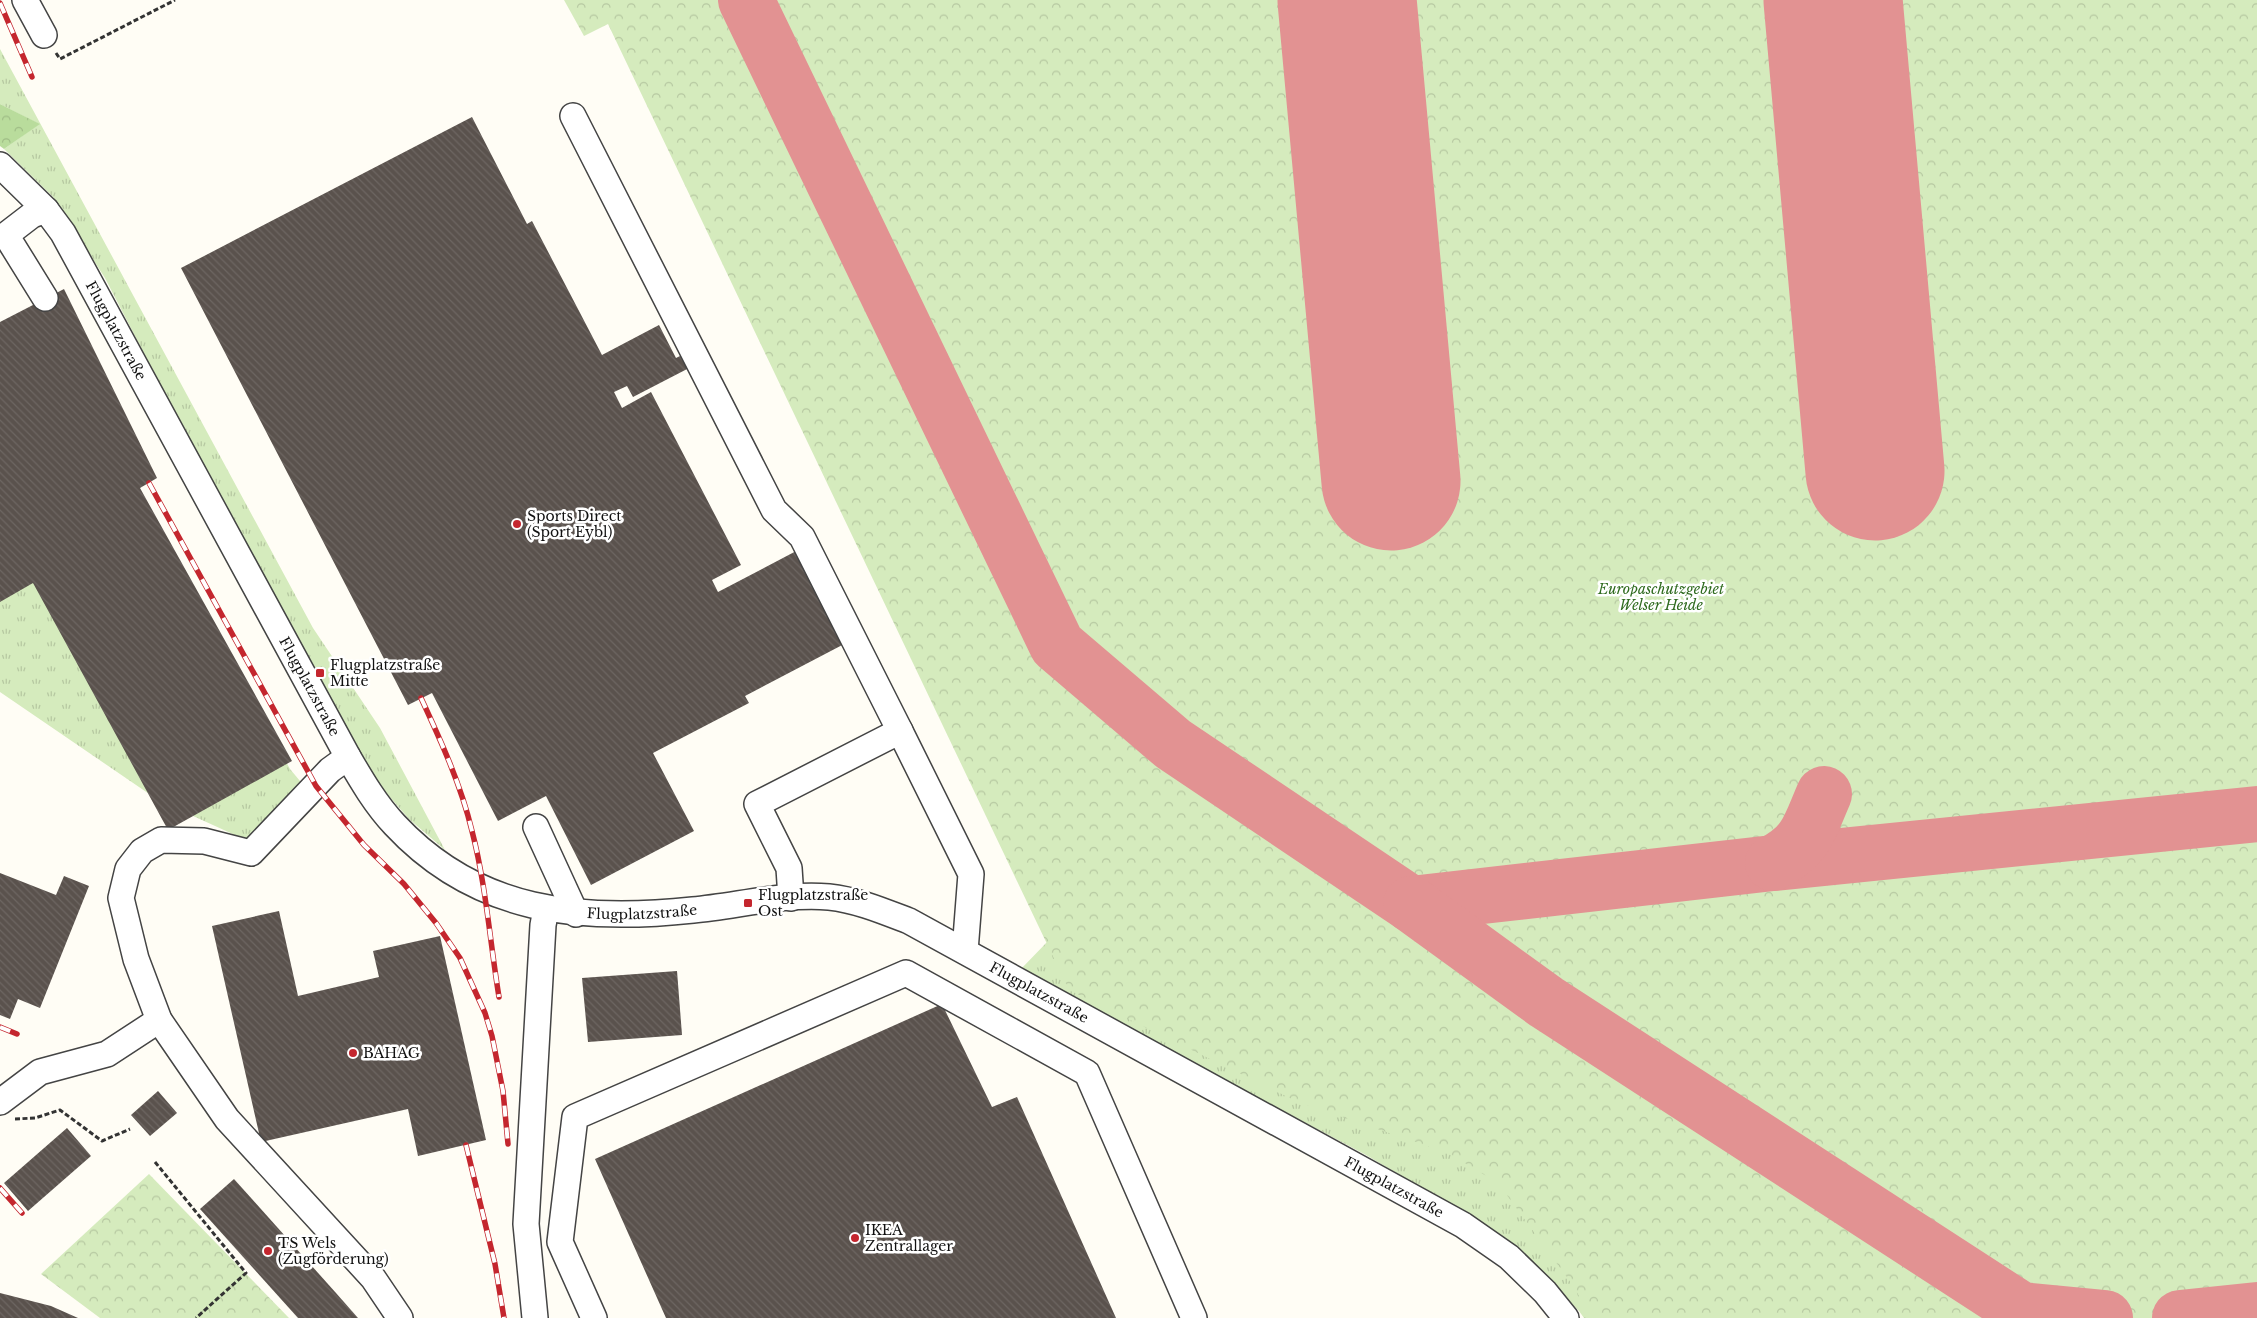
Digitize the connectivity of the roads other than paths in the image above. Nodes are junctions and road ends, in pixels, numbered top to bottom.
1 (25, 0) edge
2 (44, 35) road end
3 (573, 116) dead end
4 (0, 165) edge
5 (46, 210) junction
6 (45, 298) dead end
7 (900, 731) junction
8 (348, 757) junction
9 (536, 827) dead end
10 (790, 898) junction
11 (546, 909) junction
12 (576, 914) junction
13 (965, 950) junction
14 (159, 1020) junction
15 (6, 1111) edge
16 (400, 1318) edge
17 (535, 1318) edge
18 (594, 1318) edge
19 (1194, 1318) edge
20 (1566, 1318) edge

1 - 2 street
3 - 7 street
4 - 5 street, Flugplatzstraße
5 - 6 street
5 - 8 street, Flugplatzstraße
7 - 10 street
7 - 13 street
8 - 11 street, Flugplatzstraße
8 - 14 street
9 - 12 street
10 - 12 street, Flugplatzstraße
10 - 13 street, Flugplatzstraße
11 - 12 street, Flugplatzstraße
11 - 17 street
13 - 20 street, Flugplatzstraße
14 - 15 street
14 - 16 street
18 - 19 street

